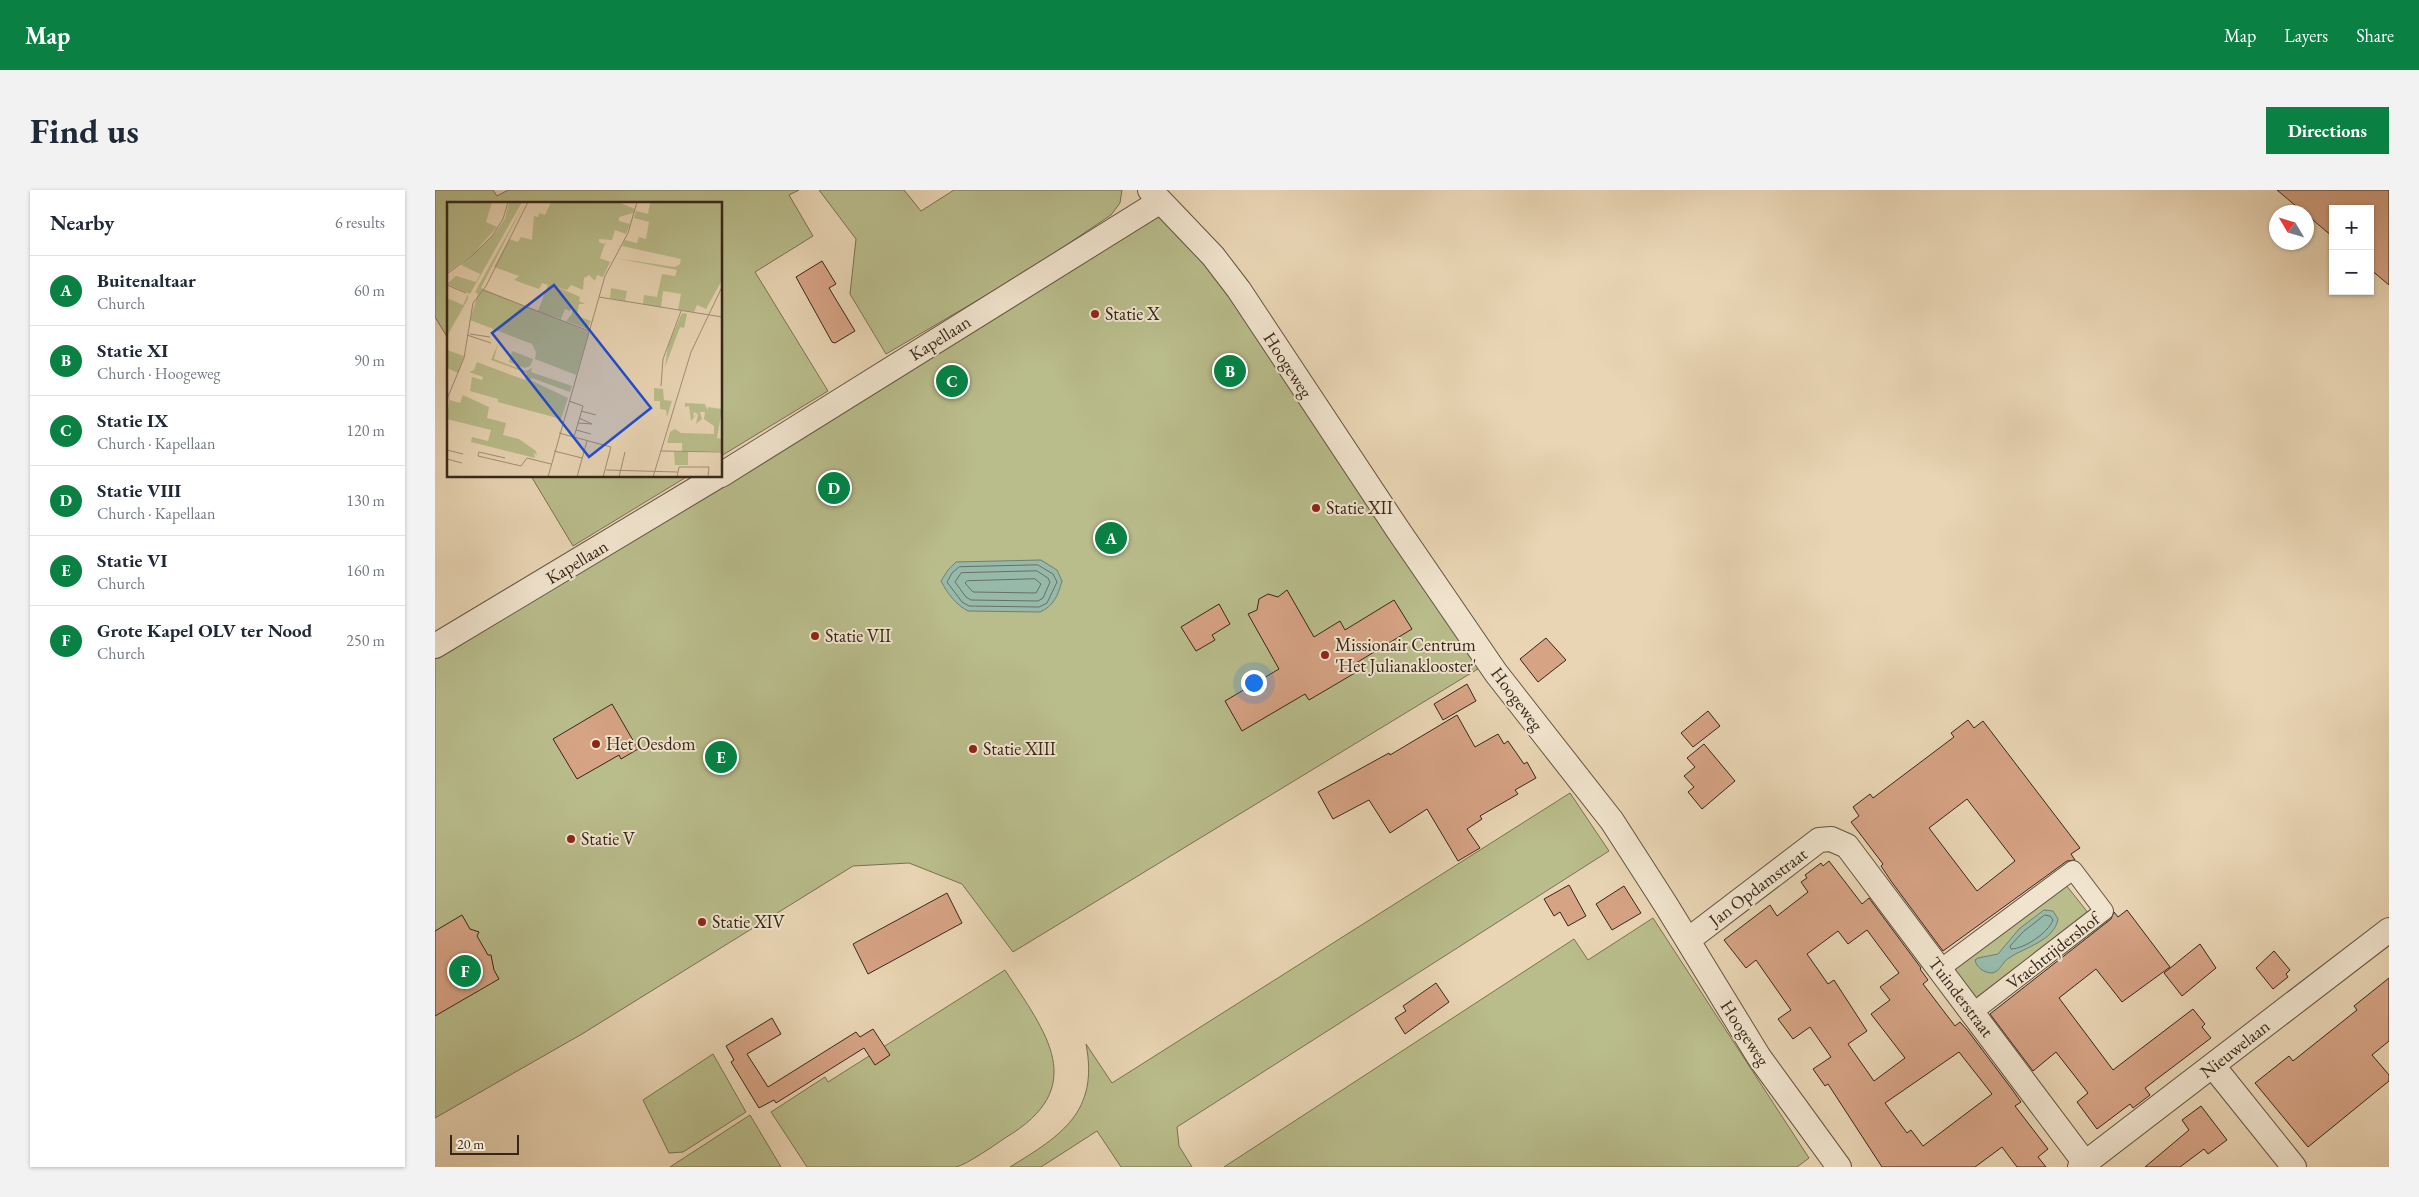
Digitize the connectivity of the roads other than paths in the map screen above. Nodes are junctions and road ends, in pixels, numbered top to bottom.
1 (1155, 196) edge
2 (723, 473) edge
3 (715, 478) edge
4 (435, 646) edge
5 (1831, 839) joint
6 (2389, 930) edge
7 (1688, 940) junction
8 (1940, 969) junction
9 (1973, 1013) junction
10 (2213, 1066) junction
11 (2082, 1165) edge
12 (1839, 1167) edge
13 (2294, 1167) edge

1 - 2 street, Kapellaan
1 - 7 street, Hoogeweg
3 - 4 street, Kapellaan
5 - 7 street, Jan Opdamstraat
5 - 8 street, Tuinderstraat
6 - 10 street, Nieuwelaan
7 - 12 street, Hoogeweg
8 - 9 street, Tuinderstraat
8 - 9 street, Vrachtrijdershof
9 - 11 street, Tuinderstraat
10 - 11 street, Nieuwelaan
10 - 13 street

